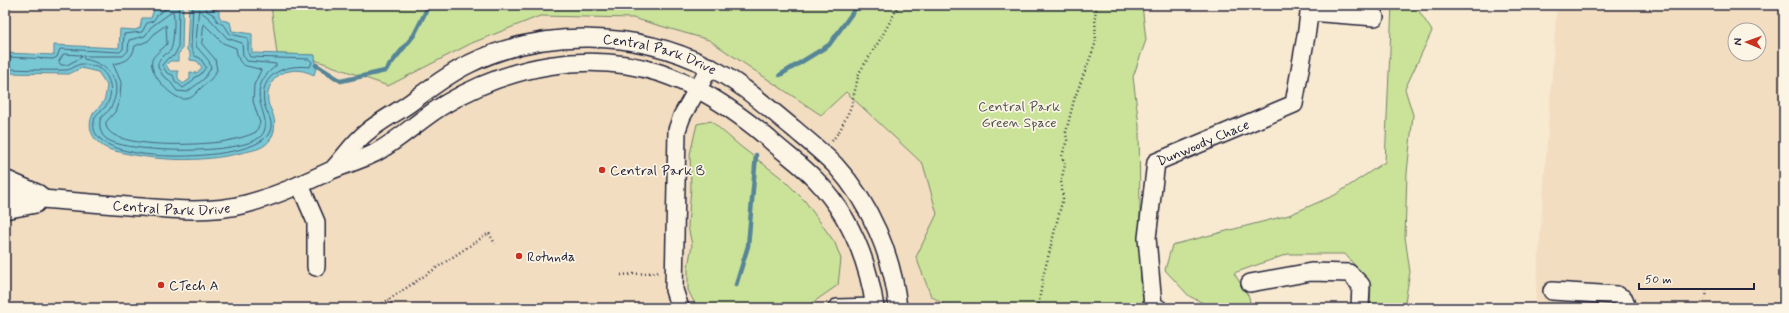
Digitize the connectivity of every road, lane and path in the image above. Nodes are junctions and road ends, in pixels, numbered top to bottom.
1 (899, 5) edge
2 (1097, 5) edge
3 (1309, 9) edge
4 (1375, 17) dead end
5 (710, 67) junction
6 (697, 89) junction
7 (832, 142) dead end
8 (332, 170) junction
9 (5, 179) edge
10 (300, 185) junction
11 (5, 196) edge
12 (56, 200) junction
13 (5, 210) edge
14 (495, 244) dead end
15 (316, 267) dead end
16 (662, 272) dead end
17 (621, 276) dead end
18 (1250, 283) dead end
19 (1707, 288) dead end
20 (1552, 291) dead end
21 (389, 299) junction
22 (1706, 299) dead end
23 (875, 307) edge
24 (376, 308) edge
25 (395, 308) edge
26 (680, 308) edge
27 (837, 308) edge
28 (898, 308) edge
29 (1038, 308) edge
30 (1158, 308) edge
31 (1360, 308) edge
32 (1627, 308) edge

1 - 7 path
2 - 29 path
3 - 4 street
3 - 30 street, Dunwoody Chace
5 - 6 street
5 - 8 street, Central Park Drive
5 - 28 street, Central Park Drive
6 - 8 street, Central Park Drive
6 - 23 street, Central Park Drive
6 - 26 street
8 - 10 street, Central Park Drive
9 - 12 street
10 - 12 street, Central Park Drive
10 - 15 street
11 - 12 street, Central Park Drive
12 - 13 street
14 - 21 path
16 - 17 path
18 - 31 street
19 - 22 path
20 - 32 street
21 - 24 path
21 - 25 path
23 - 27 street

